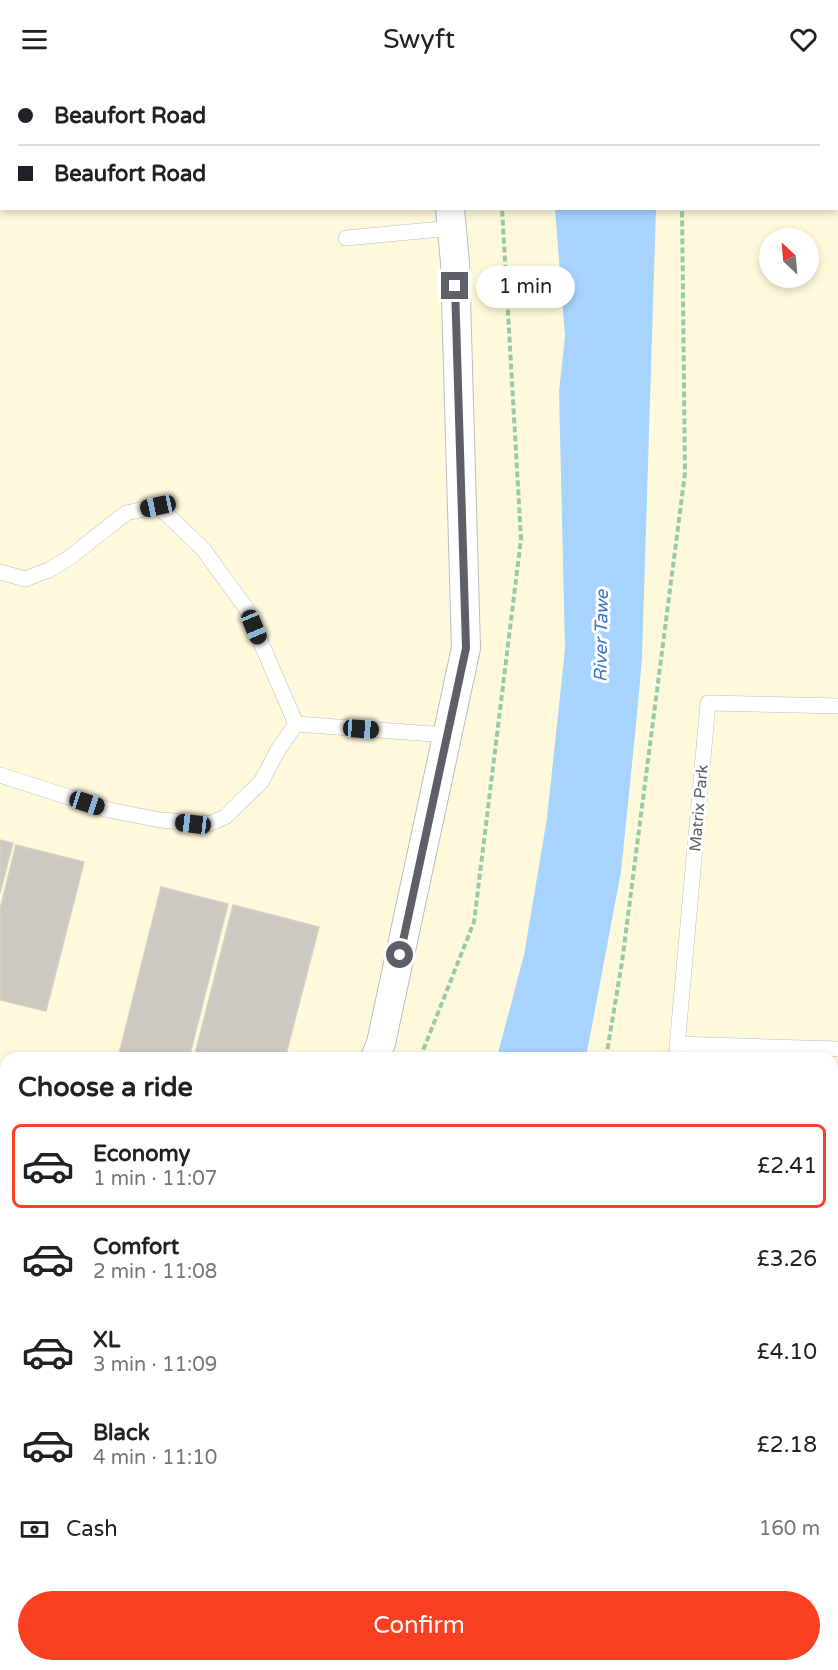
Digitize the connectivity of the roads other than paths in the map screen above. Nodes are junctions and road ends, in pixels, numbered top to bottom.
1 (451, 218) edge
2 (346, 238) dead end
3 (0, 572) edge
4 (838, 706) edge
5 (296, 724) junction
6 (447, 735) junction
7 (0, 775) edge
8 (838, 1049) edge
9 (676, 1051) edge
10 (377, 1052) edge

1 - 2 lane
1 - 6 street
3 - 5 lane
4 - 9 lane, Matrix Park
5 - 6 lane
5 - 7 lane
6 - 10 street
8 - 9 lane, Matrix Park

